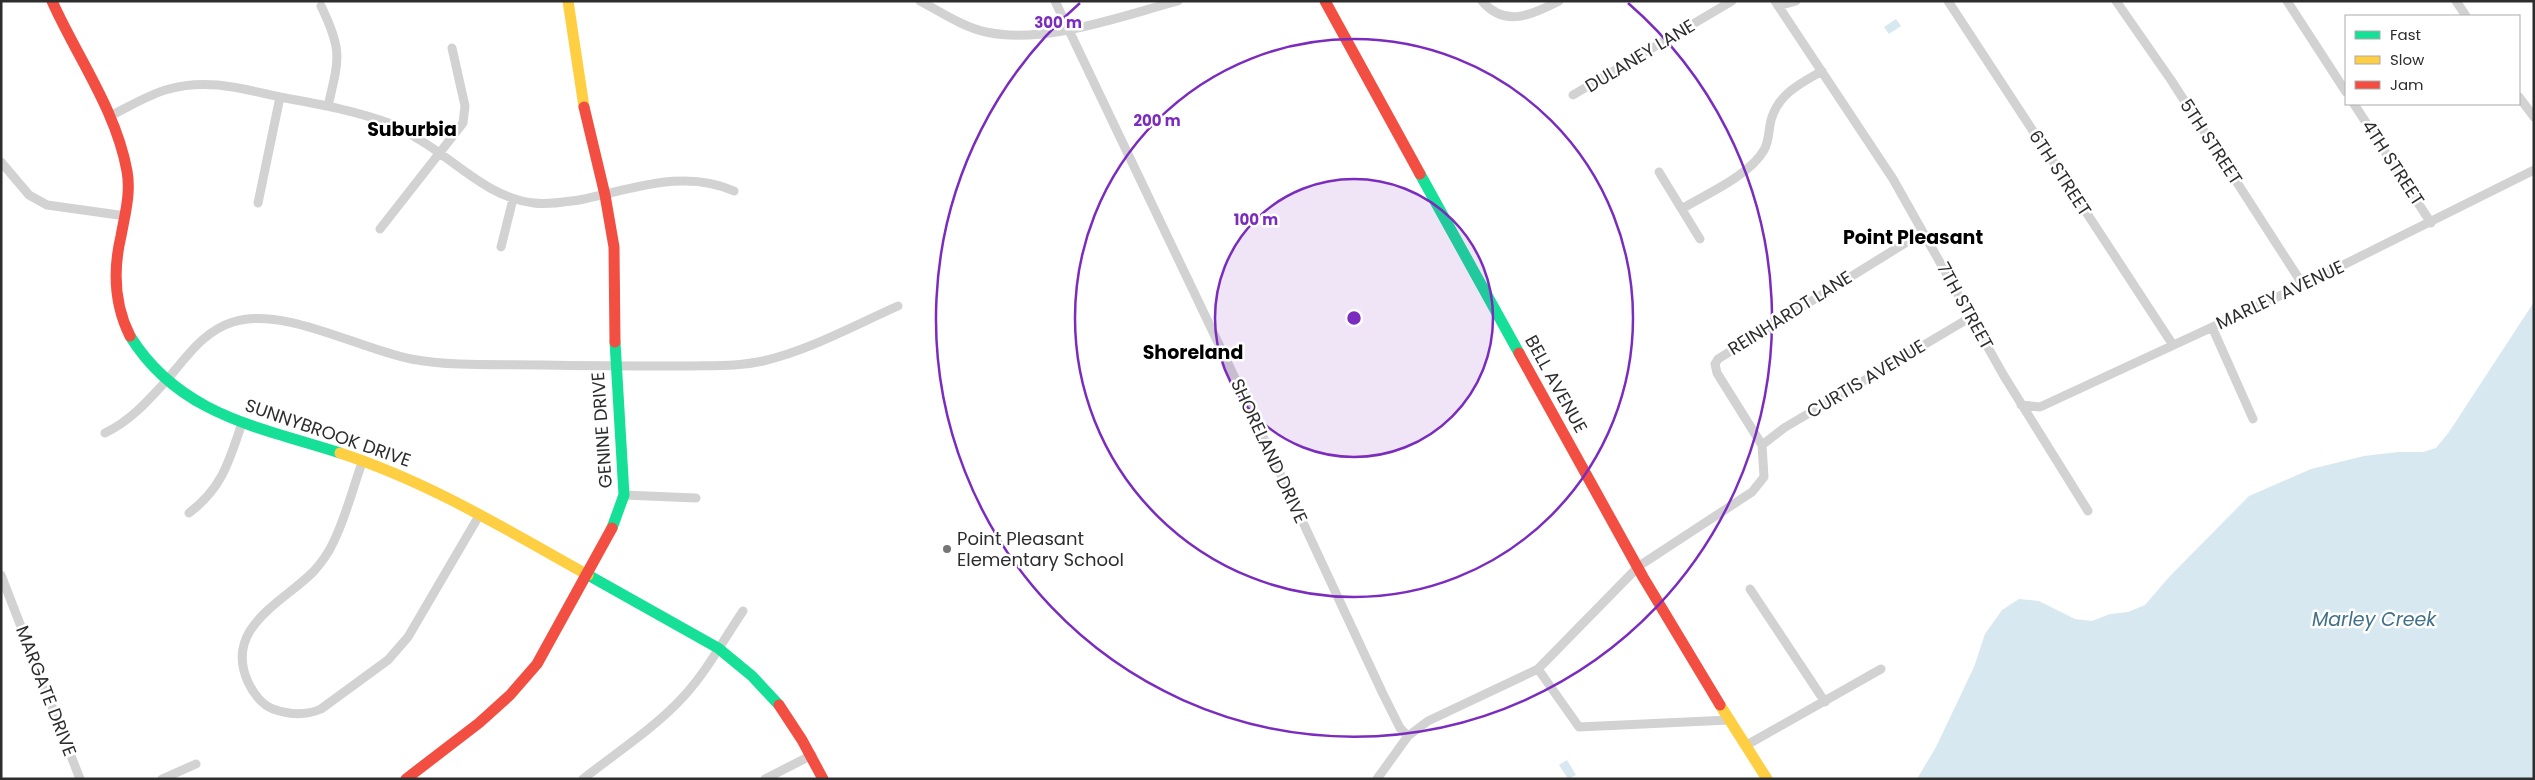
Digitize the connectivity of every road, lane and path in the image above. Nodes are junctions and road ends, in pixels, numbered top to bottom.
1 (52, 1) edge
2 (568, 1) edge
3 (920, 1) edge
4 (1055, 1) edge
5 (1178, 1) edge
6 (1325, 1) edge
7 (1482, 1) edge
8 (1559, 1) edge
9 (1732, 1) edge
10 (1796, 1) edge
11 (1948, 1) edge
12 (2116, 1) edge
13 (2287, 1) edge
14 (2456, 1) edge
15 (1777, 4) edge
16 (321, 6) dead end
17 (2465, 15) edge
18 (1069, 28) junction
19 (452, 48) dead end
20 (1822, 71) junction
21 (2345, 90) edge
22 (1573, 95) dead end
23 (280, 97) junction
24 (2520, 98) edge
25 (2355, 105) edge
26 (328, 106) junction
27 (110, 116) junction
28 (2534, 118) edge
29 (441, 153) junction
30 (1, 162) edge
31 (2534, 170) edge
32 (1659, 172) dead end
33 (734, 191) dead end
34 (605, 195) junction
35 (513, 199) junction
36 (258, 203) dead end
37 (1683, 208) junction
38 (126, 216) junction
39 (2431, 223) junction
40 (380, 229) dead end
41 (1923, 232) junction
42 (1700, 239) dead end
43 (501, 247) dead end
44 (2303, 285) junction
45 (898, 306) dead end
46 (1971, 317) junction
47 (2212, 327) junction
48 (2173, 345) junction
49 (615, 366) junction
50 (168, 379) junction
51 (2021, 405) junction
52 (2252, 419) dead end
53 (242, 423) junction
54 (105, 433) dead end
55 (1762, 445) junction
56 (363, 460) junction
57 (624, 495) junction
58 (696, 498) dead end
59 (2088, 511) dead end
60 (189, 513) dead end
61 (480, 514) junction
62 (1639, 566) junction
63 (1, 576) edge
64 (588, 576) junction
65 (1750, 589) dead end
66 (743, 611) dead end
67 (718, 648) junction
68 (1538, 669) junction
69 (1881, 669) dead end
70 (1824, 702) junction
71 (1729, 720) junction
72 (1408, 736) junction
73 (1745, 746) junction
74 (812, 755) junction
75 (196, 764) dead end
76 (80, 779) edge
77 (162, 779) edge
78 (406, 779) edge
79 (583, 779) edge
80 (765, 779) edge
81 (823, 779) edge
82 (1377, 779) edge
83 (1767, 779) edge

1 - 27 street, SUNNYBROOK DRIVE
2 - 34 street, GENINE DRIVE
3 - 18 street
4 - 18 street, SHORELAND DRIVE
5 - 18 street
6 - 62 street, BELL AVENUE
7 - 8 street
9 - 22 street, DULANEY LANE
10 - 15 street
11 - 48 street, 6TH STREET
12 - 44 street, 5TH STREET
13 - 21 street
14 - 17 street
15 - 20 street, 7TH STREET
16 - 26 street
18 - 72 street, SHORELAND DRIVE
19 - 29 street
20 - 37 street
20 - 41 street, 7TH STREET
23 - 26 street
23 - 27 street
23 - 36 street
24 - 28 street
25 - 39 street, 4TH STREET
26 - 29 street
27 - 38 street, SUNNYBROOK DRIVE
29 - 35 street
29 - 40 street
30 - 38 street
31 - 39 street, MARLEY AVENUE
32 - 37 street
33 - 34 street
34 - 35 street
34 - 49 street, GENINE DRIVE
35 - 43 street
37 - 42 street
38 - 50 street, SUNNYBROOK DRIVE
39 - 44 street, MARLEY AVENUE
41 - 46 street, 7TH STREET
41 - 55 street, REINHARDT LANE
44 - 47 street, MARLEY AVENUE
45 - 49 street
46 - 51 street, 7TH STREET
46 - 55 street, CURTIS AVENUE
47 - 48 street, MARLEY AVENUE
47 - 52 street
48 - 51 street, MARLEY AVENUE
49 - 50 street
49 - 57 street, GENINE DRIVE
50 - 53 street, SUNNYBROOK DRIVE
50 - 54 street
51 - 59 street, 7TH STREET
53 - 56 street, SUNNYBROOK DRIVE
53 - 60 street
55 - 62 street
56 - 61 street, SUNNYBROOK DRIVE
56 - 61 street
57 - 58 street
57 - 64 street, GENINE DRIVE
61 - 64 street, SUNNYBROOK DRIVE
62 - 68 street
62 - 71 street, BELL AVENUE
63 - 76 street, MARGATE DRIVE
64 - 67 street, SUNNYBROOK DRIVE
64 - 78 street, GENINE DRIVE
65 - 70 street
66 - 67 street
67 - 74 street, SUNNYBROOK DRIVE
67 - 79 street
68 - 71 street
68 - 72 street
69 - 70 street
70 - 73 street
71 - 73 street, BELL AVENUE
72 - 82 street
73 - 83 street, BELL AVENUE
74 - 80 street
74 - 81 street, SUNNYBROOK DRIVE
75 - 77 street

